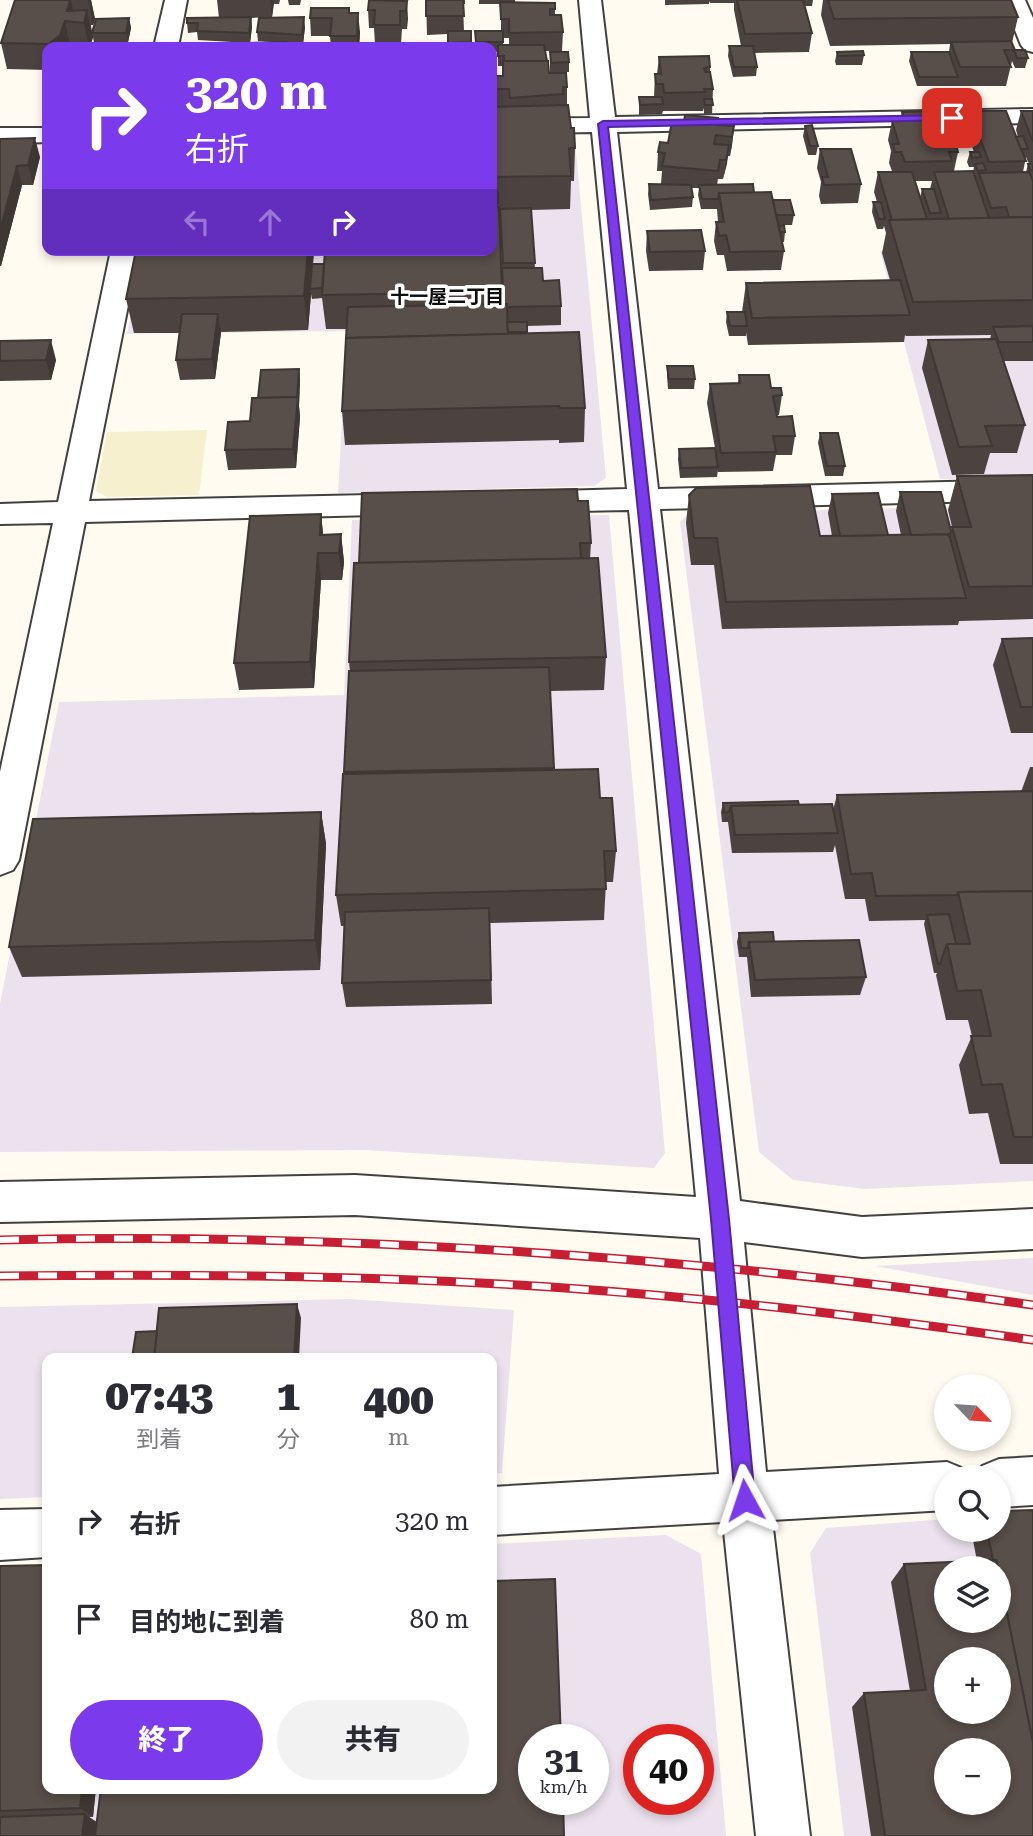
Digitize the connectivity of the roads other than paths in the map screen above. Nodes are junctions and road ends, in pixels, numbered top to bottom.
1 (176, 0) edge
2 (590, 0) edge
3 (1014, 0) edge
4 (167, 42) edge
5 (1033, 45) edge
6 (1033, 116) edge
7 (603, 124) junction
8 (497, 127) edge
9 (42, 135) edge
10 (0, 136) edge
11 (124, 256) edge
12 (1033, 490) edge
13 (642, 499) junction
14 (489, 502) edge
15 (447, 503) edge
16 (71, 512) junction
17 (0, 514) edge
18 (0, 860) edge
19 (0, 1202) edge
20 (720, 1219) junction
21 (1033, 1229) edge
22 (1033, 1481) edge
23 (1011, 1482) edge
24 (934, 1487) edge
25 (745, 1500) junction
26 (497, 1511) edge
27 (42, 1533) edge
28 (0, 1535) edge
29 (783, 1836) edge

1 - 4 street
2 - 7 street
3 - 5 street
6 - 7 street
7 - 8 street
7 - 13 street
9 - 10 street
11 - 16 street
12 - 13 street
13 - 14 street
13 - 20 street
15 - 16 street
16 - 17 street
16 - 18 street
19 - 20 street
20 - 21 street
20 - 25 street
22 - 23 street
24 - 25 street
25 - 26 street
25 - 29 street
27 - 28 street

